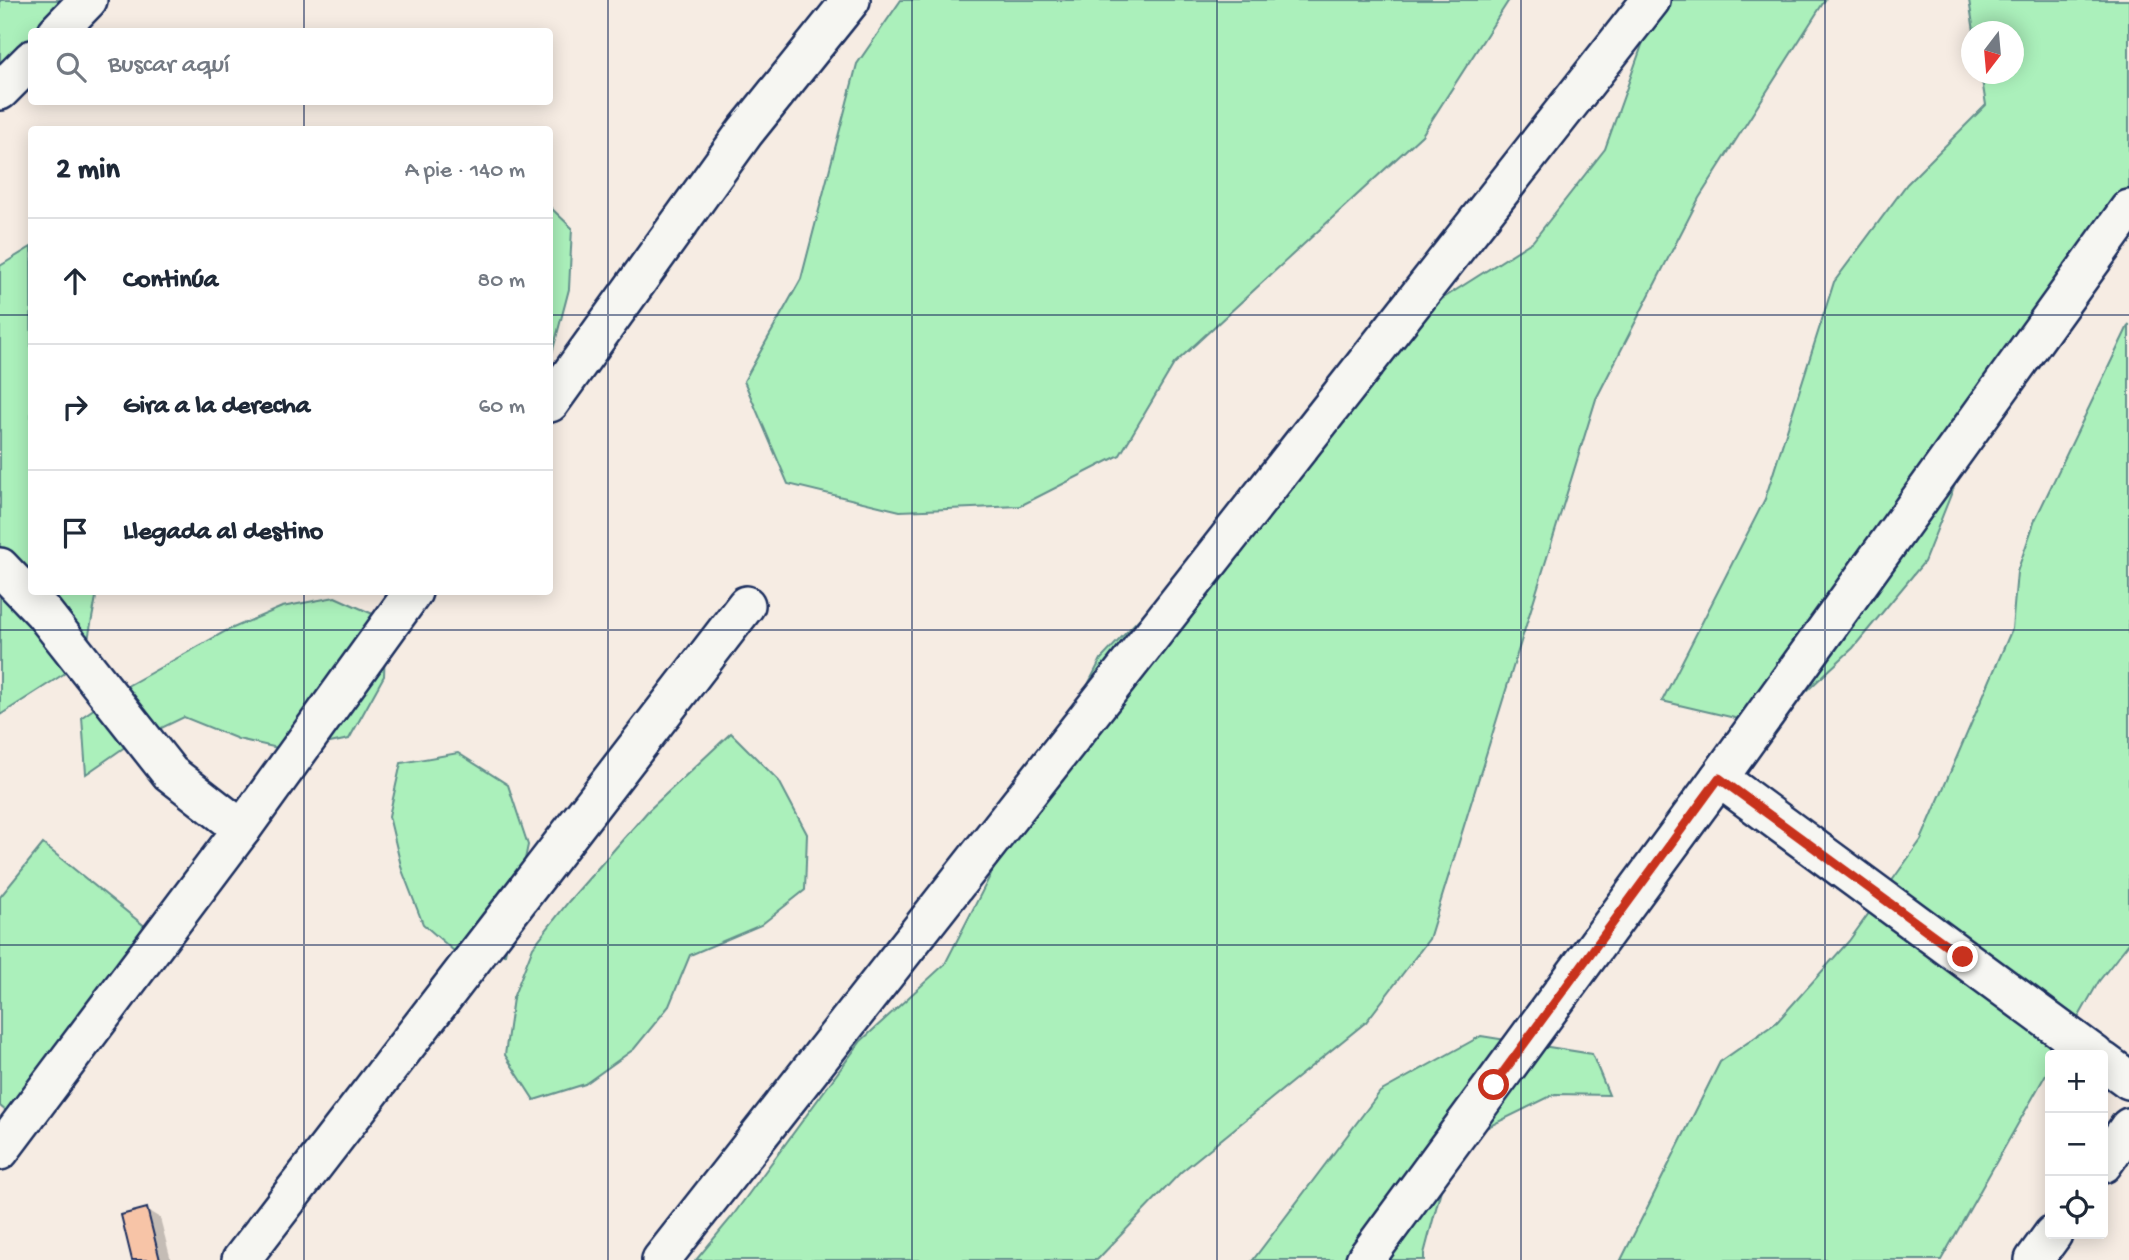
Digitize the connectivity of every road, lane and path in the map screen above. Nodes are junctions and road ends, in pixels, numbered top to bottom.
1 (88, 0) edge
2 (851, 0) edge
3 (1651, 0) edge
4 (61, 28) edge
5 (28, 63) edge
6 (0, 92) edge
7 (2129, 209) edge
8 (553, 399) edge
9 (0, 567) edge
10 (411, 595) edge
11 (746, 605) dead end
12 (1719, 778) junction
13 (242, 829) junction
14 (2088, 1050) edge
15 (2108, 1065) edge
16 (2129, 1080) edge
17 (2129, 1127) edge
18 (0, 1151) edge
19 (2108, 1157) edge
20 (2049, 1239) edge
21 (241, 1260) edge
22 (662, 1260) edge
23 (1365, 1260) edge
24 (2034, 1260) edge

1 - 4 street
2 - 8 street
3 - 22 street
5 - 6 street
7 - 12 street
9 - 13 street
10 - 13 street
11 - 21 street
12 - 14 street
12 - 23 street
13 - 18 street
15 - 16 street
17 - 19 street
20 - 24 street

